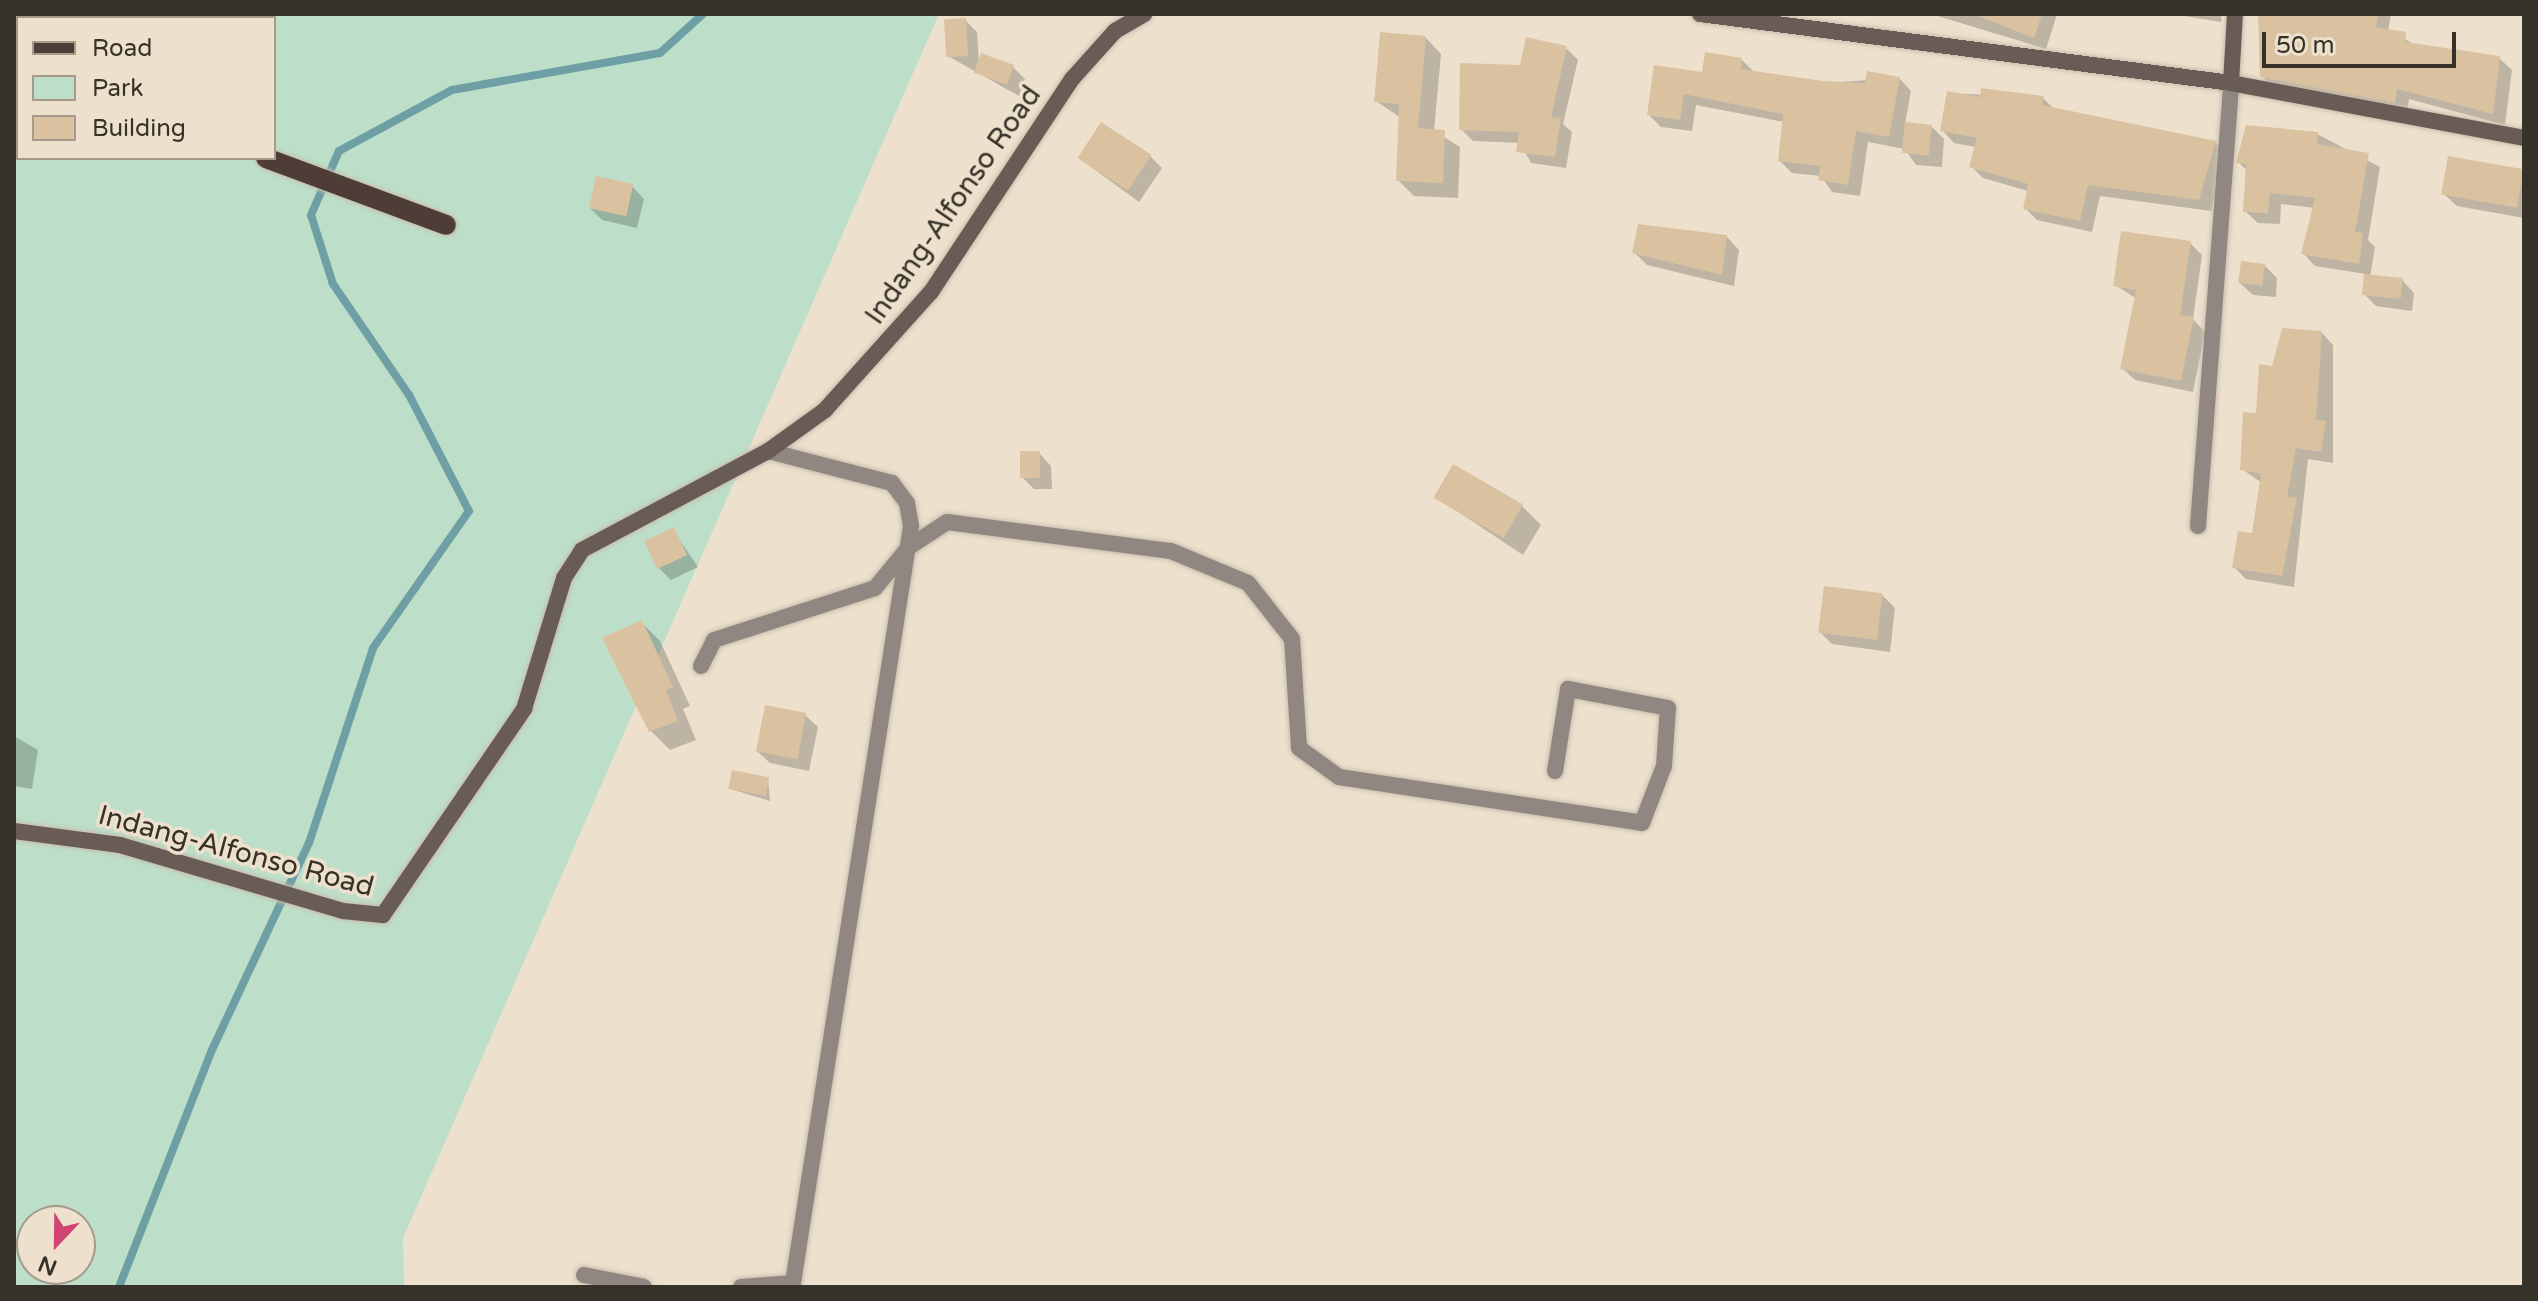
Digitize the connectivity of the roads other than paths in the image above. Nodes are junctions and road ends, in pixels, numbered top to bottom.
1 (1144, 14) edge
2 (1700, 14) edge
3 (2235, 14) edge
4 (2231, 83) junction
5 (2524, 138) edge
6 (271, 160) edge
7 (446, 225) dead end
8 (768, 451) junction
9 (2198, 526) dead end
10 (909, 547) junction
11 (701, 666) dead end
12 (1555, 771) dead end
13 (14, 831) edge
14 (584, 1275) dead end
15 (644, 1287) edge
16 (741, 1287) edge

1 - 8 main road, Indang-Alfonso Road
2 - 4 main road
3 - 4 main road
4 - 5 main road
4 - 9 street
6 - 7 main road
8 - 10 street
8 - 13 main road, Indang-Alfonso Road
10 - 11 street
10 - 12 street
10 - 16 street
14 - 15 street

